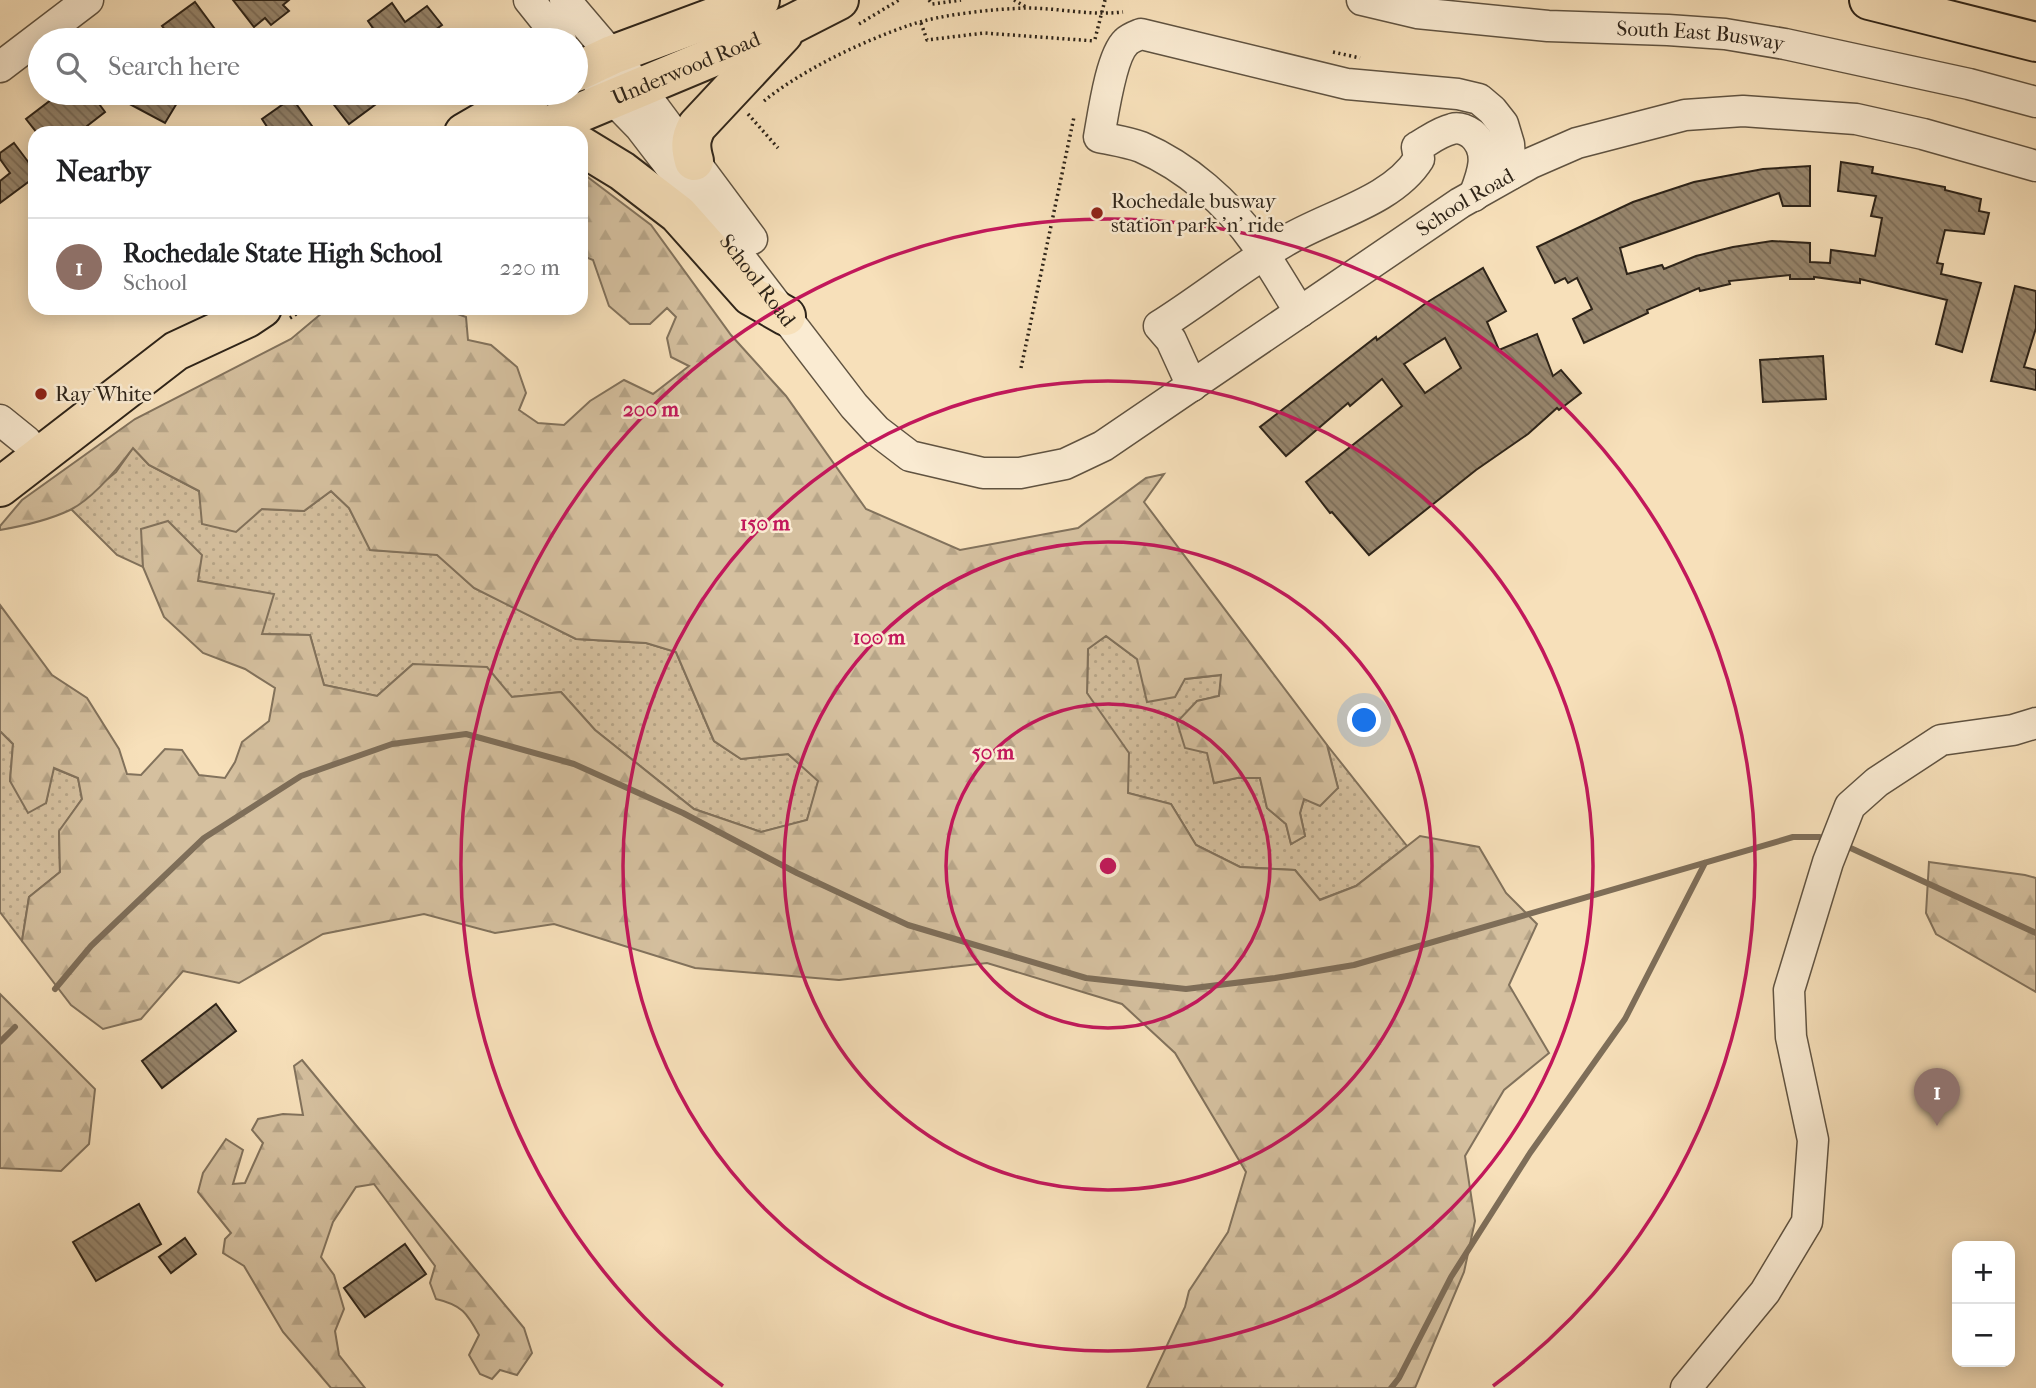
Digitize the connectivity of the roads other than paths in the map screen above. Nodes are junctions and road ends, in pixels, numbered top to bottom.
1 (88, 0) edge
2 (529, 0) edge
3 (565, 0) edge
4 (760, 0) edge
5 (1362, 0) edge
6 (1869, 0) edge
7 (845, 14) edge
8 (792, 24) junction
9 (51, 28) edge
10 (554, 28) edge
11 (573, 28) edge
12 (2036, 42) edge
13 (28, 46) edge
14 (588, 57) edge
15 (588, 64) edge
16 (0, 67) edge
17 (626, 93) junction
18 (2036, 102) edge
19 (512, 105) edge
20 (476, 126) edge
21 (549, 126) edge
22 (588, 150) edge
23 (694, 161) junction
24 (2036, 166) edge
25 (1511, 174) junction
26 (1474, 196) junction
27 (1264, 255) junction
28 (1300, 312) junction
29 (193, 315) edge
30 (252, 315) edge
31 (786, 316) junction
32 (1192, 386) junction
33 (16, 445) edge
34 (949, 465) junction
35 (0, 487) edge
36 (2036, 723) edge
37 (1686, 1388) edge

1 - 9 street
2 - 10 street
3 - 11 street
4 - 14 main road, Underwood Road
5 - 18 street, South East Busway
6 - 12 main road
7 - 8 main road, Underwood Road
8 - 17 main road, Underwood Road
8 - 23 main road
13 - 16 street
15 - 17 street, School Road
17 - 21 main road, Underwood Road
17 - 23 street, School Road
17 - 31 street, School Road
19 - 20 main road
22 - 31 main road
23 - 34 street, School Road
24 - 25 street, School Road
25 - 26 street, School Road
25 - 27 street
26 - 27 street
26 - 28 street, School Road
27 - 28 street
27 - 32 street
28 - 32 street, School Road
29 - 33 main road
30 - 33 main road
31 - 34 street, School Road
32 - 34 street, School Road
33 - 35 main road
36 - 37 street

